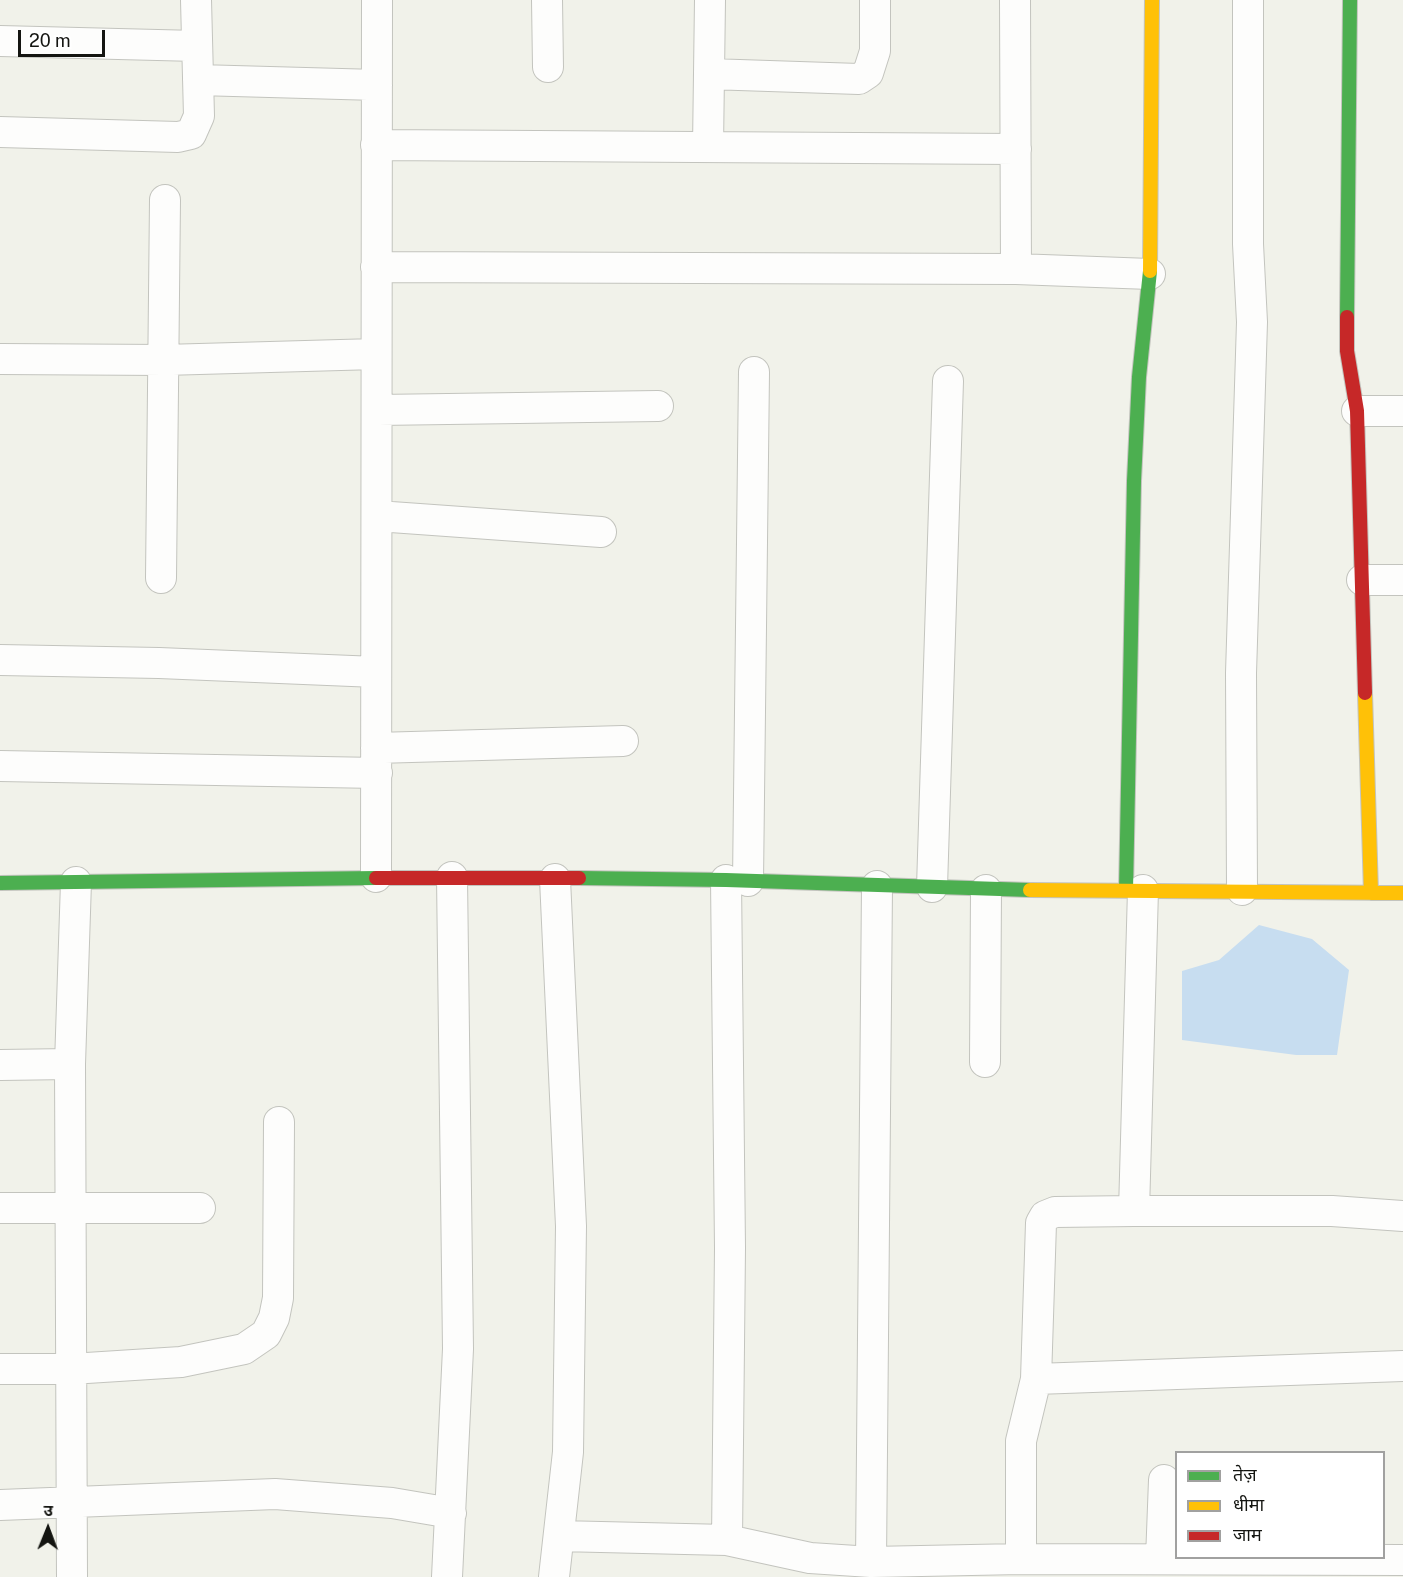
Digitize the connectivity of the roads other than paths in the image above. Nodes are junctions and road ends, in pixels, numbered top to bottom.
1 (196, 0) edge
2 (377, 0) edge
3 (547, 0) edge
4 (710, 0) edge
5 (875, 0) edge
6 (1016, 0) edge
7 (1152, 0) edge
8 (1248, 0) edge
9 (1350, 0) edge
10 (0, 40) edge
11 (198, 46) junction
12 (548, 67) dead end
13 (709, 74) junction
14 (198, 80) junction
15 (377, 85) junction
16 (0, 132) edge
17 (376, 145) junction
18 (708, 147) junction
19 (1017, 149) junction
20 (165, 200) dead end
21 (376, 267) junction
22 (1016, 269) junction
23 (1150, 274) junction
24 (376, 354) junction
25 (0, 359) edge
26 (164, 360) junction
27 (754, 372) dead end
28 (948, 381) dead end
29 (658, 406) dead end
30 (378, 410) junction
31 (1357, 411) junction
32 (1403, 411) edge
33 (376, 516) junction
34 (602, 532) dead end
35 (161, 578) dead end
36 (1362, 580) junction
37 (1403, 580) edge
38 (0, 660) edge
39 (376, 672) junction
40 (623, 741) dead end
41 (376, 761) junction
42 (0, 766) edge
43 (376, 877) junction
44 (452, 877) junction
45 (555, 879) junction
46 (737, 881) junction
47 (76, 882) junction
48 (0, 883) edge
49 (877, 886) junction
50 (932, 887) junction
51 (986, 890) junction
52 (1134, 890) junction
53 (1242, 890) junction
54 (1371, 893) junction
55 (1403, 893) edge
56 (985, 1062) dead end
57 (70, 1064) junction
58 (0, 1065) edge
59 (279, 1122) dead end
60 (0, 1208) edge
61 (69, 1208) junction
62 (200, 1208) dead end
63 (1134, 1211) junction
64 (1403, 1216) edge
65 (1403, 1366) edge
66 (0, 1369) edge
67 (71, 1369) junction
68 (1036, 1378) junction
69 (1164, 1480) dead end
70 (71, 1504) junction
71 (0, 1505) edge
72 (451, 1513) junction
73 (559, 1536) junction
74 (727, 1540) junction
75 (1021, 1558) junction
76 (1161, 1559) junction
77 (1403, 1560) edge
78 (871, 1562) junction
79 (809, 1568) edge
80 (1212, 1568) edge
81 (72, 1577) edge
82 (447, 1577) edge
83 (554, 1577) edge

1 - 11 street
2 - 15 street
3 - 12 street
4 - 13 street
5 - 13 street
6 - 19 street
7 - 23 street
8 - 53 street
9 - 31 street
10 - 11 street
11 - 14 street
13 - 18 street
14 - 15 street
14 - 16 street
15 - 17 street
17 - 18 street
17 - 21 street
18 - 19 street
19 - 22 street
20 - 26 street
21 - 22 street
21 - 24 street
22 - 23 street
23 - 52 street
24 - 26 street
24 - 30 street
25 - 26 street
26 - 35 street
27 - 46 street
28 - 50 street
29 - 30 street
30 - 33 street
31 - 32 street
31 - 36 street
33 - 34 street
33 - 39 street
36 - 37 street
36 - 54 street
38 - 39 street
39 - 41 street
40 - 41 street
41 - 42 street
41 - 43 street
43 - 44 street
43 - 47 street
44 - 45 street
44 - 72 street
45 - 46 street
45 - 73 street
46 - 49 street
46 - 74 street
47 - 48 street
47 - 57 street
49 - 50 street
49 - 78 street
50 - 51 street
51 - 52 street
51 - 56 street
52 - 53 street
52 - 63 street
53 - 54 street
54 - 55 street
57 - 58 street
57 - 61 street
59 - 67 street
60 - 61 street
61 - 62 street
61 - 67 street
63 - 64 street
63 - 68 street
65 - 68 street
66 - 67 street
67 - 70 street
68 - 75 street
69 - 76 street
70 - 71 street
70 - 72 street
70 - 81 street
72 - 82 street
73 - 74 street
73 - 83 street
74 - 79 street
75 - 76 street
75 - 78 street
76 - 80 street
77 - 80 street
78 - 79 street

